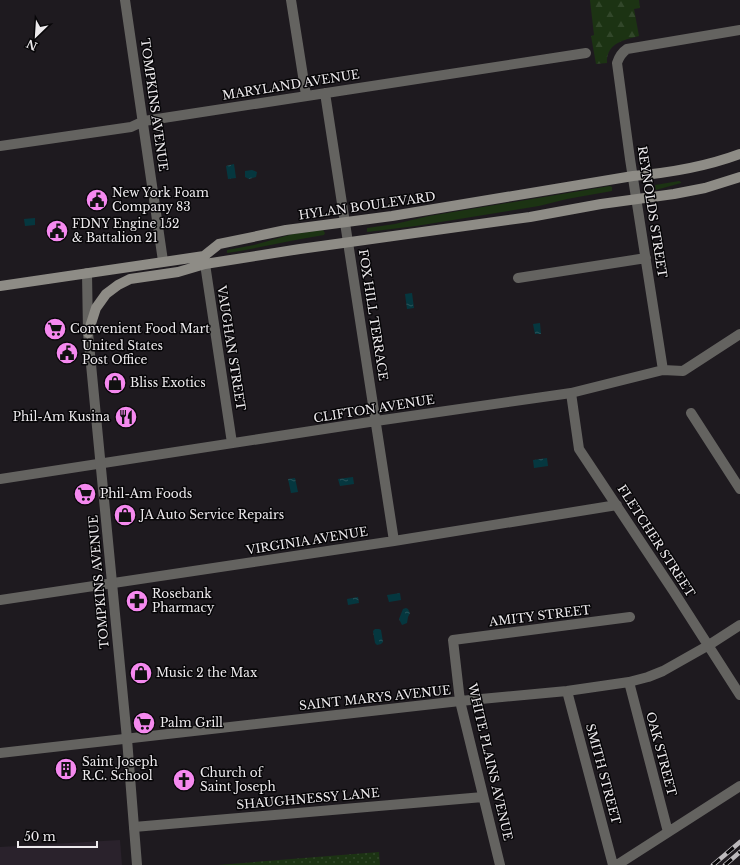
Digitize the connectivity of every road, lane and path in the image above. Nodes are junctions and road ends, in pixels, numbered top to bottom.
1 (125, 0) edge
2 (291, 0) edge
3 (740, 30) edge
4 (586, 53) dead end
5 (325, 92) junction
6 (306, 95) junction
7 (144, 121) junction
8 (0, 146) edge
9 (740, 154) edge
10 (632, 176) junction
11 (740, 177) edge
12 (636, 199) junction
13 (345, 222) junction
14 (348, 242) junction
15 (646, 258) junction
16 (205, 260) junction
17 (163, 261) junction
18 (87, 273) junction
19 (518, 278) dead end
20 (0, 286) edge
21 (88, 333) junction
22 (740, 334) edge
23 (663, 370) junction
24 (571, 393) junction
25 (691, 413) dead end
26 (376, 421) junction
27 (232, 444) junction
28 (101, 464) junction
29 (0, 479) edge
30 (740, 489) edge
31 (617, 506) junction
32 (394, 541) junction
33 (112, 584) junction
34 (0, 600) edge
35 (630, 617) dead end
36 (740, 625) edge
37 (453, 640) joint
38 (709, 645) junction
39 (629, 682) junction
40 (567, 691) junction
41 (740, 695) edge
42 (460, 701) junction
43 (127, 739) junction
44 (0, 753) edge
45 (740, 786) edge
46 (483, 797) junction
47 (134, 827) junction
48 (668, 832) junction
49 (137, 865) edge
50 (500, 865) edge
51 (613, 865) edge
52 (617, 865) edge

1 - 7 street, TOMPKINS AVENUE
2 - 6 street
3 - 10 street, REYNOLDS STREET
4 - 5 street, MARYLAND AVENUE
5 - 6 street, MARYLAND AVENUE
5 - 13 street, FOX HILL TERRACE
6 - 7 street, MARYLAND AVENUE
7 - 8 street, MARYLAND AVENUE
7 - 17 street, TOMPKINS AVENUE
9 - 10 main road, HYLAN BOULEVARD
10 - 12 street, REYNOLDS STREET
10 - 13 main road, HYLAN BOULEVARD
11 - 12 main road, HYLAN BOULEVARD
12 - 14 main road, HYLAN BOULEVARD
12 - 15 street, REYNOLDS STREET
13 - 14 street, FOX HILL TERRACE
13 - 16 main road, HYLAN BOULEVARD
14 - 16 main road, HYLAN BOULEVARD
14 - 26 street, FOX HILL TERRACE
15 - 19 street
15 - 23 street, REYNOLDS STREET
16 - 17 main road, HYLAN BOULEVARD
16 - 21 main road
16 - 27 street, VAUGHAN STREET
17 - 18 main road, HYLAN BOULEVARD
18 - 20 main road, HYLAN BOULEVARD
18 - 21 street, TOMPKINS AVENUE
21 - 28 street, TOMPKINS AVENUE
22 - 23 street, CLIFTON AVENUE
23 - 24 street, CLIFTON AVENUE
24 - 26 street, CLIFTON AVENUE
24 - 31 street, FLETCHER STREET
25 - 30 street
26 - 27 street, CLIFTON AVENUE
26 - 32 street, FOX HILL TERRACE
27 - 28 street, CLIFTON AVENUE
28 - 29 street, CLIFTON AVENUE
28 - 33 street, TOMPKINS AVENUE
31 - 32 street, VIRGINIA AVENUE
31 - 38 street, FLETCHER STREET
32 - 33 street, VIRGINIA AVENUE
33 - 34 street, VIRGINIA AVENUE
33 - 43 street, TOMPKINS AVENUE
35 - 37 street, AMITY STREET
36 - 38 street, SAINT MARYS AVENUE
37 - 42 street, WHITE PLAINS AVENUE
38 - 39 street, SAINT MARYS AVENUE
38 - 41 street, FLETCHER STREET
39 - 40 street, SAINT MARYS AVENUE
39 - 48 street, OAK STREET
40 - 42 street, SAINT MARYS AVENUE
40 - 51 street, SMITH STREET
42 - 43 street, SAINT MARYS AVENUE
42 - 46 street, WHITE PLAINS AVENUE
43 - 44 street, SAINT MARYS AVENUE
43 - 47 street, TOMPKINS AVENUE
45 - 48 street
46 - 47 street, SHAUGHNESSY LANE
46 - 50 street, WHITE PLAINS AVENUE
47 - 49 street, TOMPKINS AVENUE
48 - 52 street

